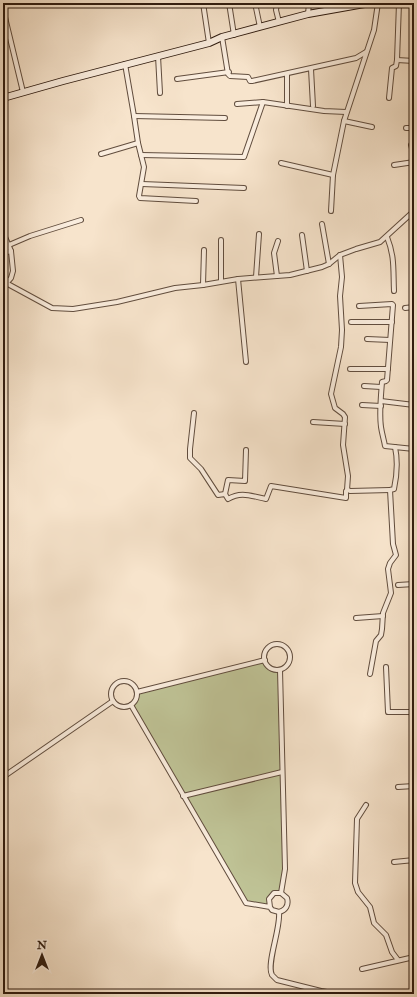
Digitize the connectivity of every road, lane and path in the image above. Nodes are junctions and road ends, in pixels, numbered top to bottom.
1 (203, 3) edge
2 (229, 3) edge
3 (255, 3) edge
4 (277, 3) edge
5 (309, 3) edge
6 (370, 3) edge
7 (378, 3) edge
8 (399, 3) edge
9 (355, 5) edge
10 (3, 9) edge
11 (308, 14) junction
12 (279, 22) junction
13 (260, 27) junction
14 (234, 35) junction
15 (222, 37) junction
16 (209, 43) junction
17 (366, 52) junction
18 (158, 56) junction
19 (397, 60) junction
20 (414, 60) edge
21 (125, 64) junction
22 (311, 69) junction
23 (229, 72) junction
24 (286, 74) junction
25 (177, 79) dead end
26 (23, 92) junction
27 (160, 93) dead end
28 (3, 98) edge
29 (388, 98) dead end
30 (263, 102) junction
31 (237, 104) dead end
32 (287, 106) junction
33 (313, 106) dead end
34 (346, 112) junction
35 (134, 116) junction
36 (225, 118) dead end
37 (344, 121) junction
38 (372, 127) dead end
39 (406, 128) dead end
40 (414, 128) edge
41 (138, 143) junction
42 (411, 145) dead end
43 (101, 154) dead end
44 (141, 155) junction
45 (414, 156) edge
46 (414, 162) edge
47 (281, 163) dead end
48 (394, 166) dead end
49 (333, 175) junction
50 (142, 184) junction
51 (244, 188) dead end
52 (196, 201) dead end
53 (331, 211) dead end
54 (414, 211) edge
55 (81, 220) dead end
56 (3, 224) edge
57 (322, 224) dead end
58 (259, 234) dead end
59 (302, 234) dead end
60 (387, 237) junction
61 (221, 240) dead end
62 (278, 241) dead end
63 (9, 245) junction
64 (204, 250) dead end
65 (11, 251) junction
66 (3, 253) edge
67 (340, 255) junction
68 (329, 264) junction
69 (307, 271) junction
70 (277, 276) junction
71 (256, 277) junction
72 (238, 279) junction
73 (221, 281) junction
74 (4, 285) edge
75 (203, 285) junction
76 (394, 290) dead end
77 (359, 306) dead end
78 (414, 307) edge
79 (405, 308) dead end
80 (351, 322) dead end
81 (392, 322) junction
82 (414, 322) edge
83 (367, 339) dead end
84 (390, 340) junction
85 (246, 362) dead end
86 (388, 369) junction
87 (350, 370) dead end
88 (364, 386) dead end
89 (382, 387) junction
90 (381, 401) junction
91 (362, 405) dead end
92 (414, 405) edge
93 (381, 406) junction
94 (194, 413) dead end
95 (313, 422) dead end
96 (345, 424) junction
97 (395, 447) junction
98 (414, 449) edge
99 (246, 450) dead end
100 (347, 490) junction
101 (390, 490) junction
102 (225, 494) junction
103 (414, 584) edge
104 (398, 585) dead end
105 (383, 616) junction
106 (356, 618) dead end
107 (265, 660) junction
108 (386, 667) dead end
109 (280, 670) junction
110 (370, 674) dead end
111 (137, 692) junction
112 (113, 701) junction
113 (131, 705) junction
114 (414, 714) edge
115 (282, 772) junction
116 (3, 776) edge
117 (398, 786) dead end
118 (414, 786) edge
119 (183, 796) junction
120 (366, 805) dead end
121 (414, 860) edge
122 (394, 862) dead end
123 (282, 893) junction
124 (270, 907) junction
125 (279, 912) junction
126 (414, 957) edge
127 (398, 960) junction
128 (362, 968) dead end
129 (338, 994) edge

1 - 16 street
2 - 14 street
3 - 13 street
4 - 12 street
5 - 11 street
6 - 9 street
7 - 17 street
8 - 19 street
9 - 11 street
10 - 26 street
11 - 12 street
12 - 13 street
13 - 14 street
14 - 15 street
15 - 16 street
15 - 23 street
16 - 18 street
17 - 22 street
17 - 34 street
18 - 21 street
18 - 27 street
19 - 20 street
19 - 29 street
21 - 26 street
21 - 35 street
22 - 24 street
22 - 33 street
23 - 24 street
23 - 25 street
24 - 32 street
26 - 28 street
30 - 31 street
30 - 32 street
30 - 44 street
32 - 34 street
34 - 37 street
35 - 36 street
35 - 41 street
37 - 38 street
37 - 49 street
39 - 40 street
41 - 43 street
41 - 44 street
42 - 45 street
44 - 50 street
46 - 48 street
47 - 49 street
49 - 53 street
50 - 51 street
50 - 52 street
54 - 60 street
55 - 63 street
56 - 63 street
57 - 68 street
58 - 71 street
59 - 69 street
60 - 67 street
60 - 76 street
61 - 73 street
62 - 70 street
63 - 65 street
64 - 75 street
65 - 66 street
65 - 74 street
67 - 68 street
67 - 96 street
68 - 69 street
69 - 70 street
70 - 71 street
71 - 72 street
72 - 73 street
72 - 85 street
73 - 75 street
74 - 75 street
77 - 81 street
78 - 79 street
78 - 82 street
80 - 81 street
81 - 84 street
83 - 84 street
84 - 86 street
86 - 87 street
86 - 89 street
88 - 89 street
89 - 90 street
90 - 92 street
90 - 93 street
91 - 93 street
93 - 97 street
94 - 102 street
95 - 96 street
96 - 100 street
97 - 98 street
97 - 101 street
99 - 102 street
100 - 101 street
100 - 102 street
101 - 105 street
103 - 104 street
105 - 106 street
105 - 110 street
107 - 109 street
107 - 109 street
107 - 111 street
108 - 114 street
109 - 115 street
111 - 112 street
111 - 113 street
112 - 113 street
112 - 116 street
113 - 119 street
115 - 119 street
115 - 123 street
117 - 118 street
119 - 124 street
120 - 127 street
121 - 122 street
123 - 124 street
123 - 125 street
124 - 125 street
125 - 129 street
126 - 127 street
127 - 128 street

